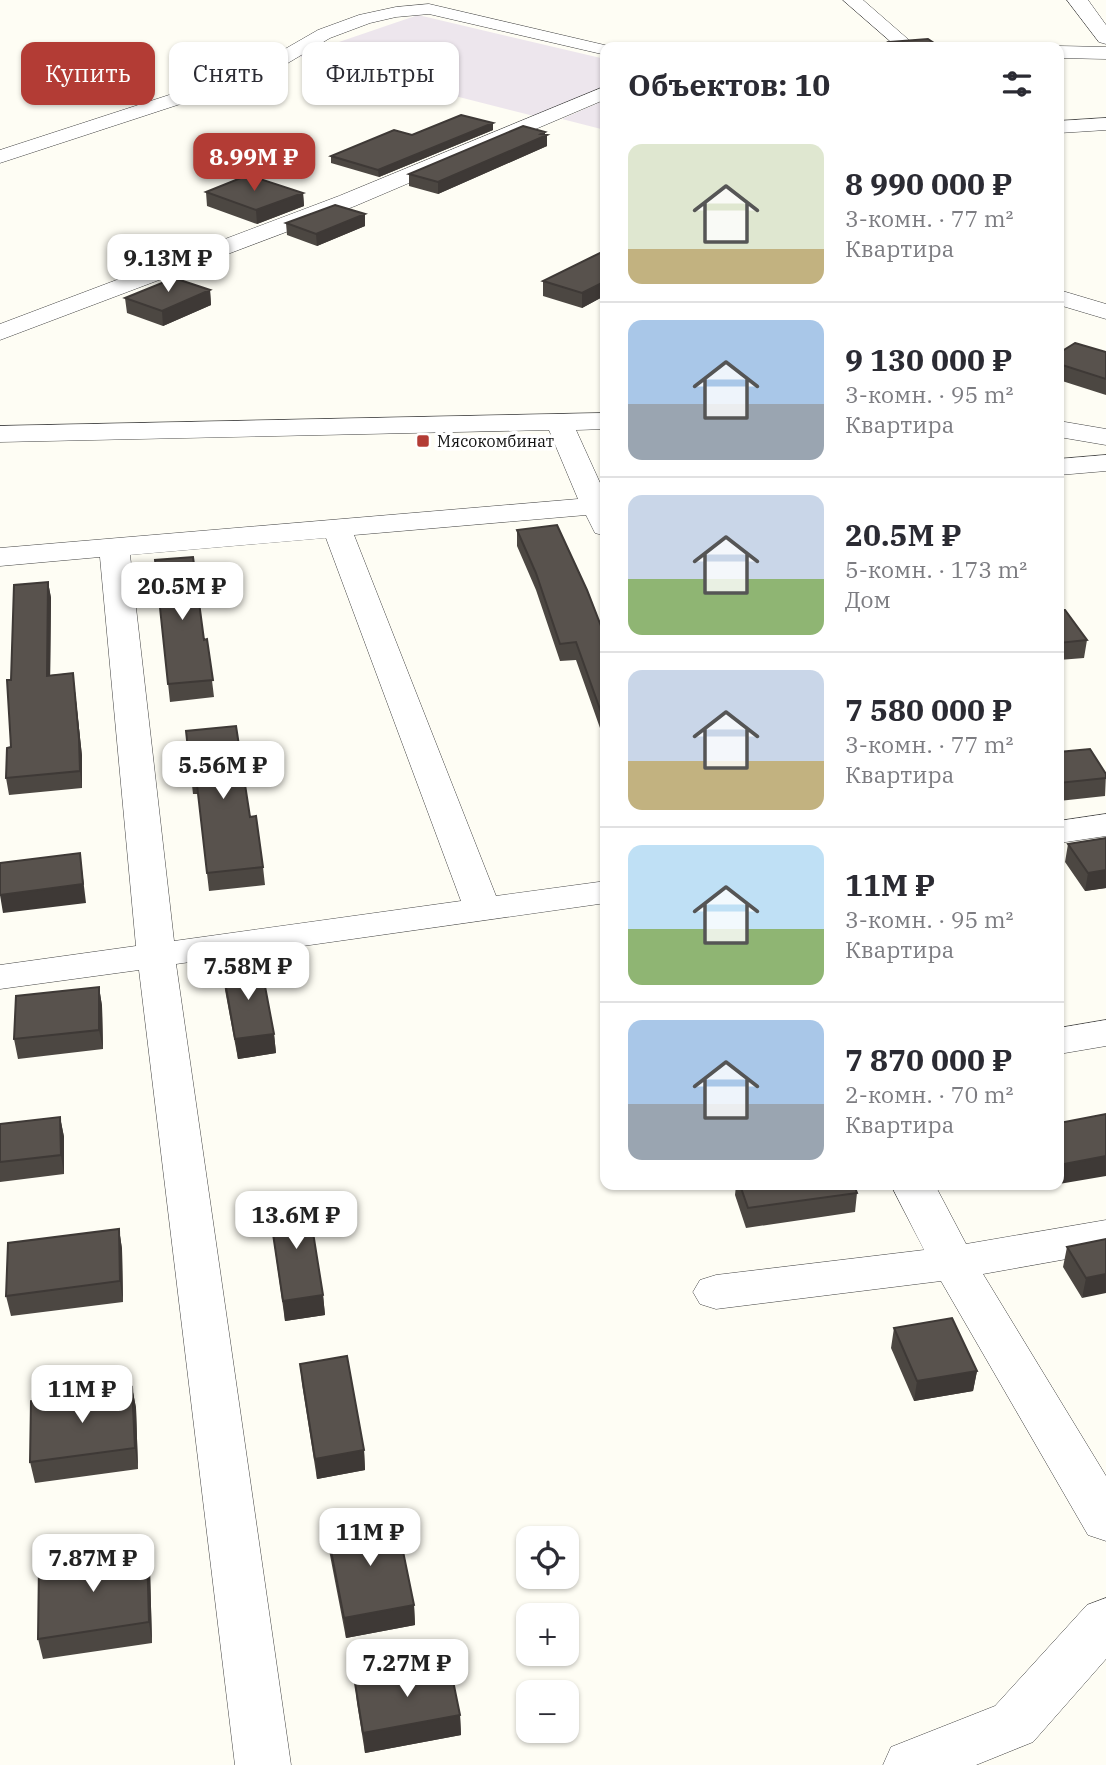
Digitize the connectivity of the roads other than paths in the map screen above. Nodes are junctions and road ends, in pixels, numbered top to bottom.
1 (852, 0) edge
2 (1076, 0) edge
3 (1106, 38) edge
4 (902, 42) edge
5 (600, 49) edge
6 (1064, 52) edge
7 (1106, 53) edge
8 (600, 95) edge
9 (1106, 124) edge
10 (1064, 127) edge
11 (0, 157) edge
12 (1064, 299) edge
13 (1106, 312) edge
14 (0, 333) edge
15 (600, 421) edge
16 (559, 422) junction
17 (1064, 430) edge
18 (0, 434) edge
19 (1106, 437) edge
20 (1106, 463) edge
21 (1064, 467) edge
22 (600, 510) edge
23 (600, 514) edge
24 (337, 528) junction
25 (114, 548) junction
26 (0, 557) edge
27 (1106, 825) edge
28 (1064, 831) edge
29 (600, 893) edge
30 (483, 910) junction
31 (156, 956) junction
32 (0, 977) edge
33 (1106, 1033) edge
34 (1064, 1040) edge
35 (916, 1190) edge
36 (1106, 1236) edge
37 (953, 1263) junction
38 (716, 1292) dead end
39 (1106, 1520) edge
40 (1106, 1621) edge
41 (263, 1765) edge
42 (911, 1765) edge

1 - 4 street
2 - 3 street
5 - 11 street
6 - 7 street
8 - 14 street
9 - 10 street
12 - 13 street
15 - 16 street
16 - 18 street
16 - 22 street
17 - 19 street
20 - 21 street
23 - 24 street
24 - 25 street
24 - 30 street
25 - 26 street
25 - 31 street
27 - 28 street
29 - 30 street
30 - 31 street
31 - 32 street
31 - 41 street
33 - 34 street
35 - 37 street
36 - 37 street
37 - 38 street
37 - 39 street
40 - 42 street

